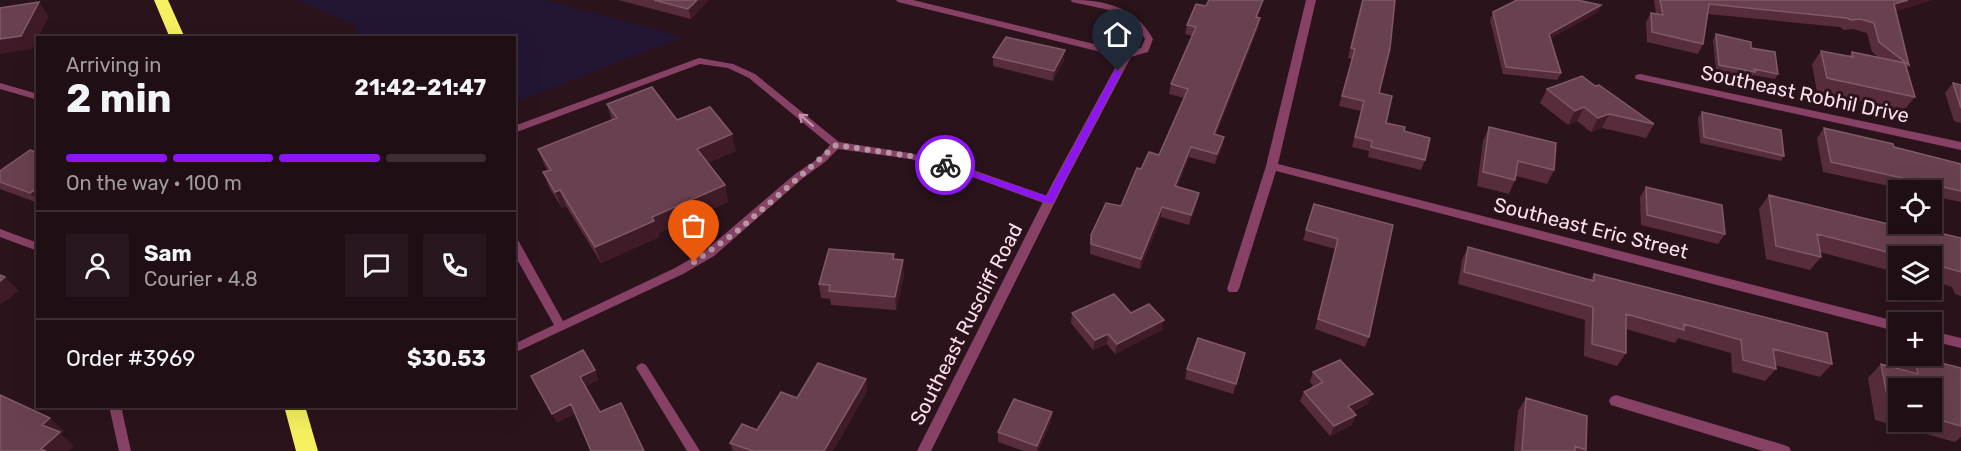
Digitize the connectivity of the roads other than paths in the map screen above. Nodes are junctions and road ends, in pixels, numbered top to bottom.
1 (161, 0) edge
2 (901, 0) edge
3 (1075, 0) edge
4 (1123, 0) edge
5 (1311, 0) edge
6 (1126, 12) junction
7 (177, 36) edge
8 (1127, 55) junction
9 (1640, 77) dead end
10 (0, 86) edge
11 (36, 96) edge
12 (516, 129) edge
13 (836, 145) junction
14 (1961, 146) edge
15 (1272, 166) junction
16 (1049, 201) junction
17 (0, 233) edge
18 (36, 246) edge
19 (516, 247) edge
20 (1233, 289) dead end
21 (1888, 324) edge
22 (561, 327) junction
23 (1942, 338) edge
24 (1961, 343) edge
25 (516, 348) edge
26 (642, 368) dead end
27 (1616, 401) dead end
28 (115, 408) edge
29 (295, 408) edge
30 (125, 451) edge
31 (307, 451) edge
32 (694, 451) edge
33 (924, 451) edge
34 (1784, 451) edge

1 - 7 highway
2 - 8 street
3 - 6 lane
4 - 6 lane
5 - 15 street
6 - 8 lane
8 - 16 street, Southeast Ruscliff Road
9 - 14 street, Southeast Robhil Drive
10 - 11 lane
13 -> 12 lane
13 - 16 lane
13 - 22 lane
15 - 20 street
15 - 21 street, Southeast Eric Street
16 - 33 street, Southeast Ruscliff Road
17 - 18 lane
19 - 22 lane
22 - 25 lane
23 - 24 street
26 - 32 lane
27 - 34 street
28 - 30 lane
29 - 31 highway

